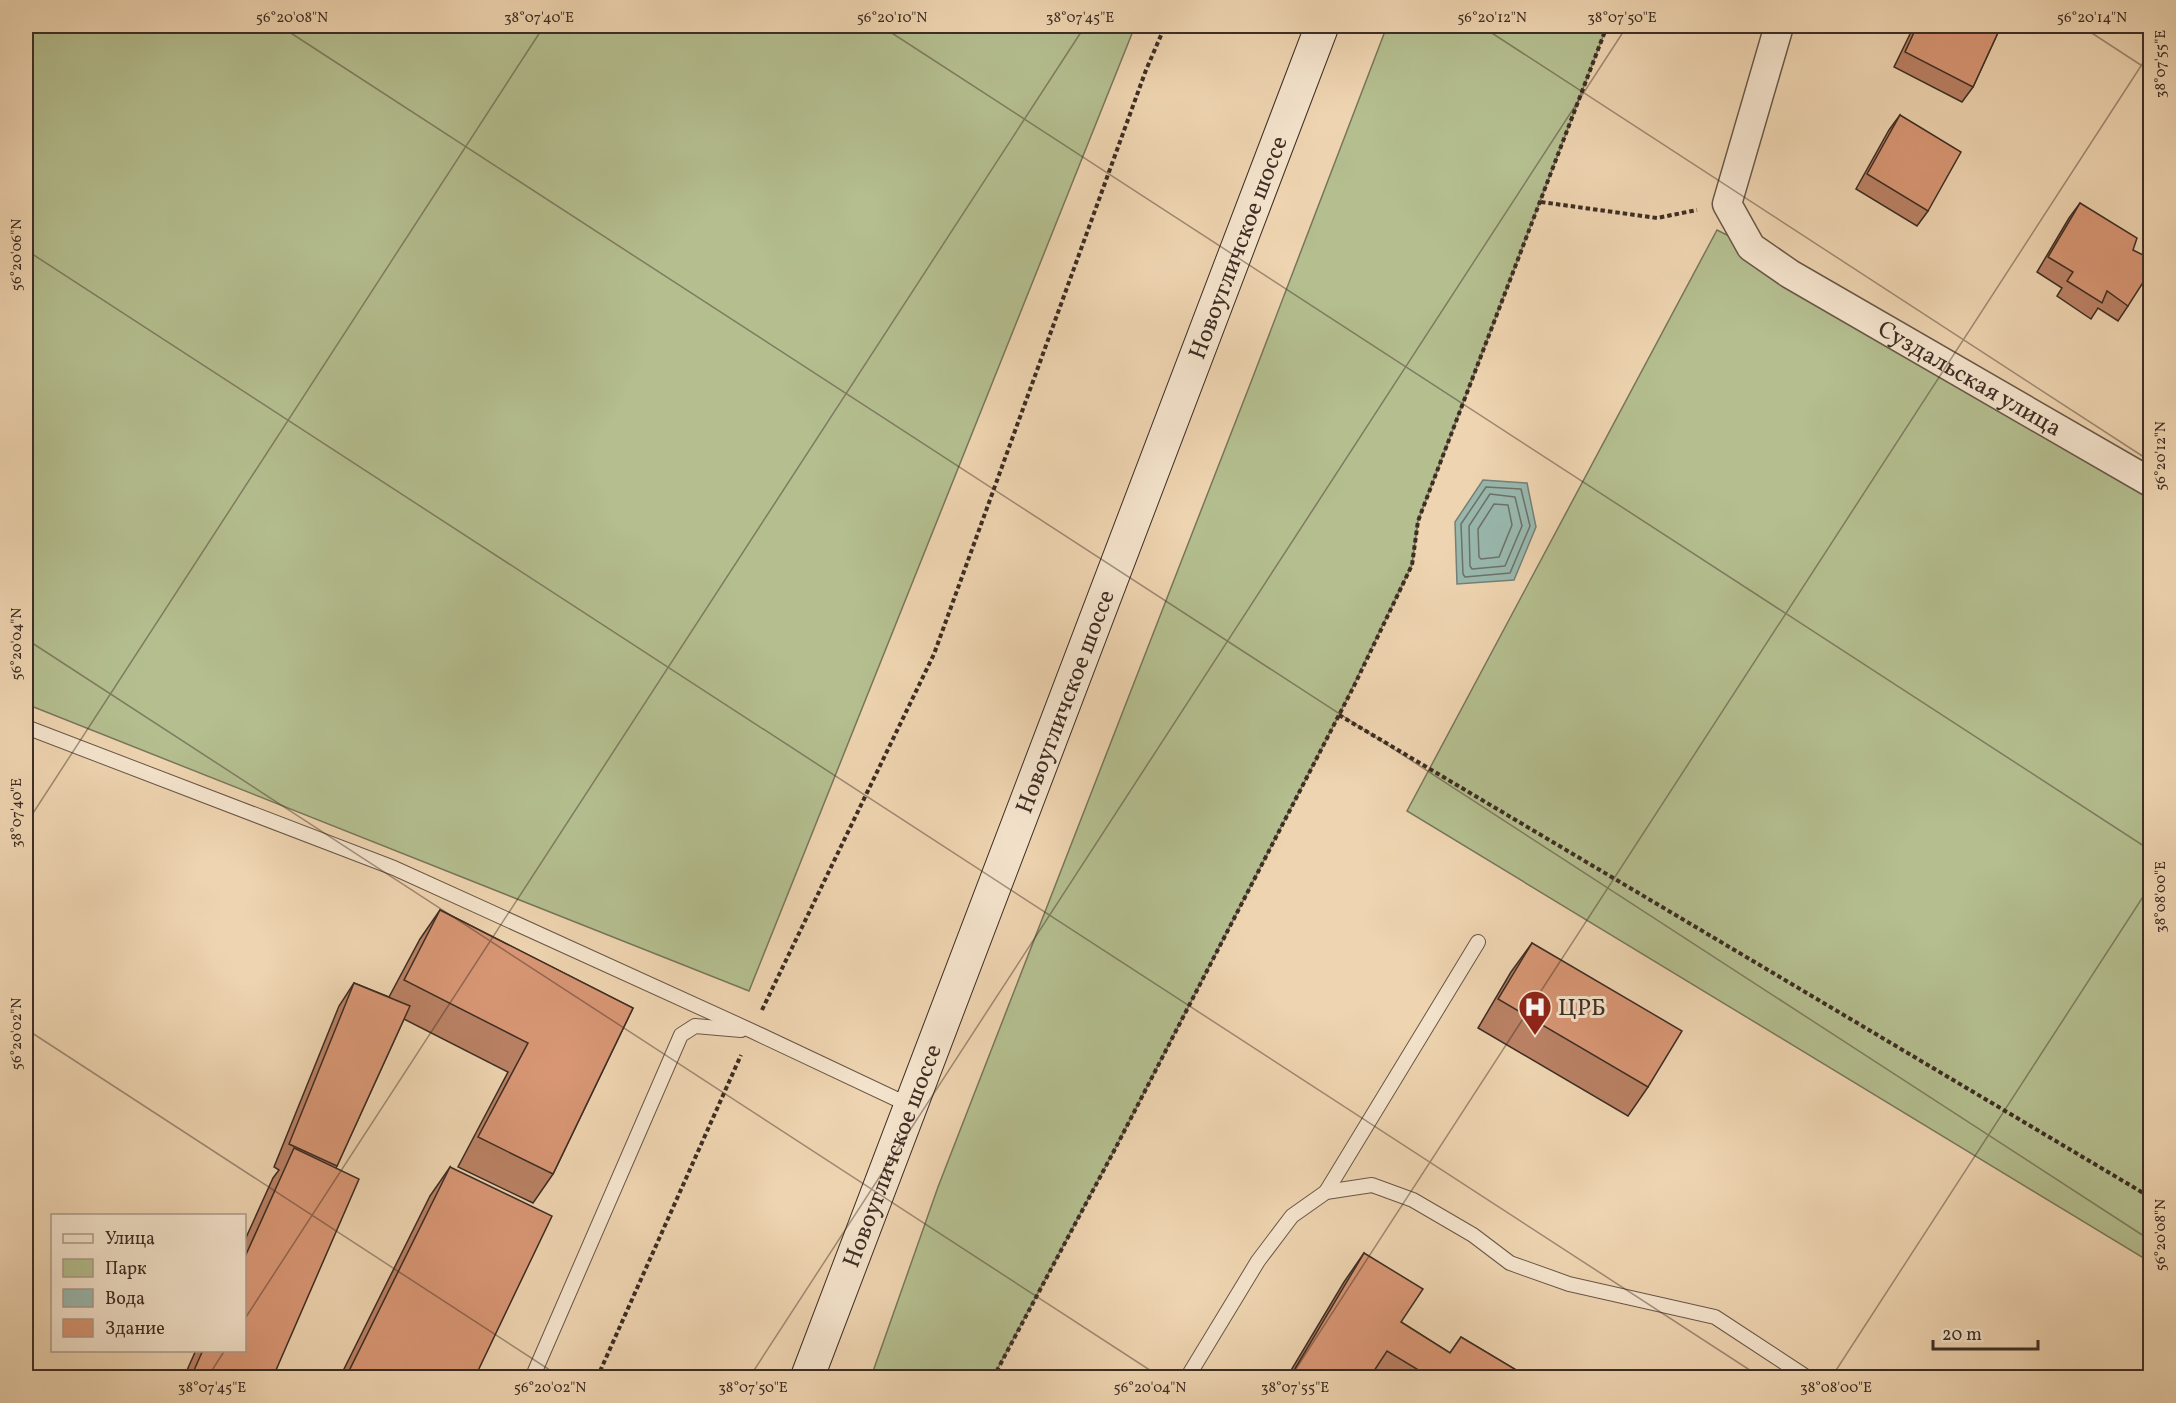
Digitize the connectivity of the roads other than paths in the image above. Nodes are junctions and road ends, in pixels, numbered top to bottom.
1 (1322, 26) edge
2 (1779, 26) edge
3 (2151, 482) edge
4 (26, 727) edge
5 (1478, 942) dead end
6 (752, 1031) junction
7 (912, 1106) junction
8 (1326, 1192) junction
9 (532, 1377) edge
10 (807, 1377) edge
11 (1187, 1377) edge
12 (1808, 1377) edge

1 - 7 main road, Новоугличское шоссе
2 - 3 street, Суздальская улица
4 - 6 lane
5 - 8 lane
6 - 7 lane
6 - 9 lane
7 - 10 main road, Новоугличское шоссе
8 - 11 lane
8 - 12 lane

